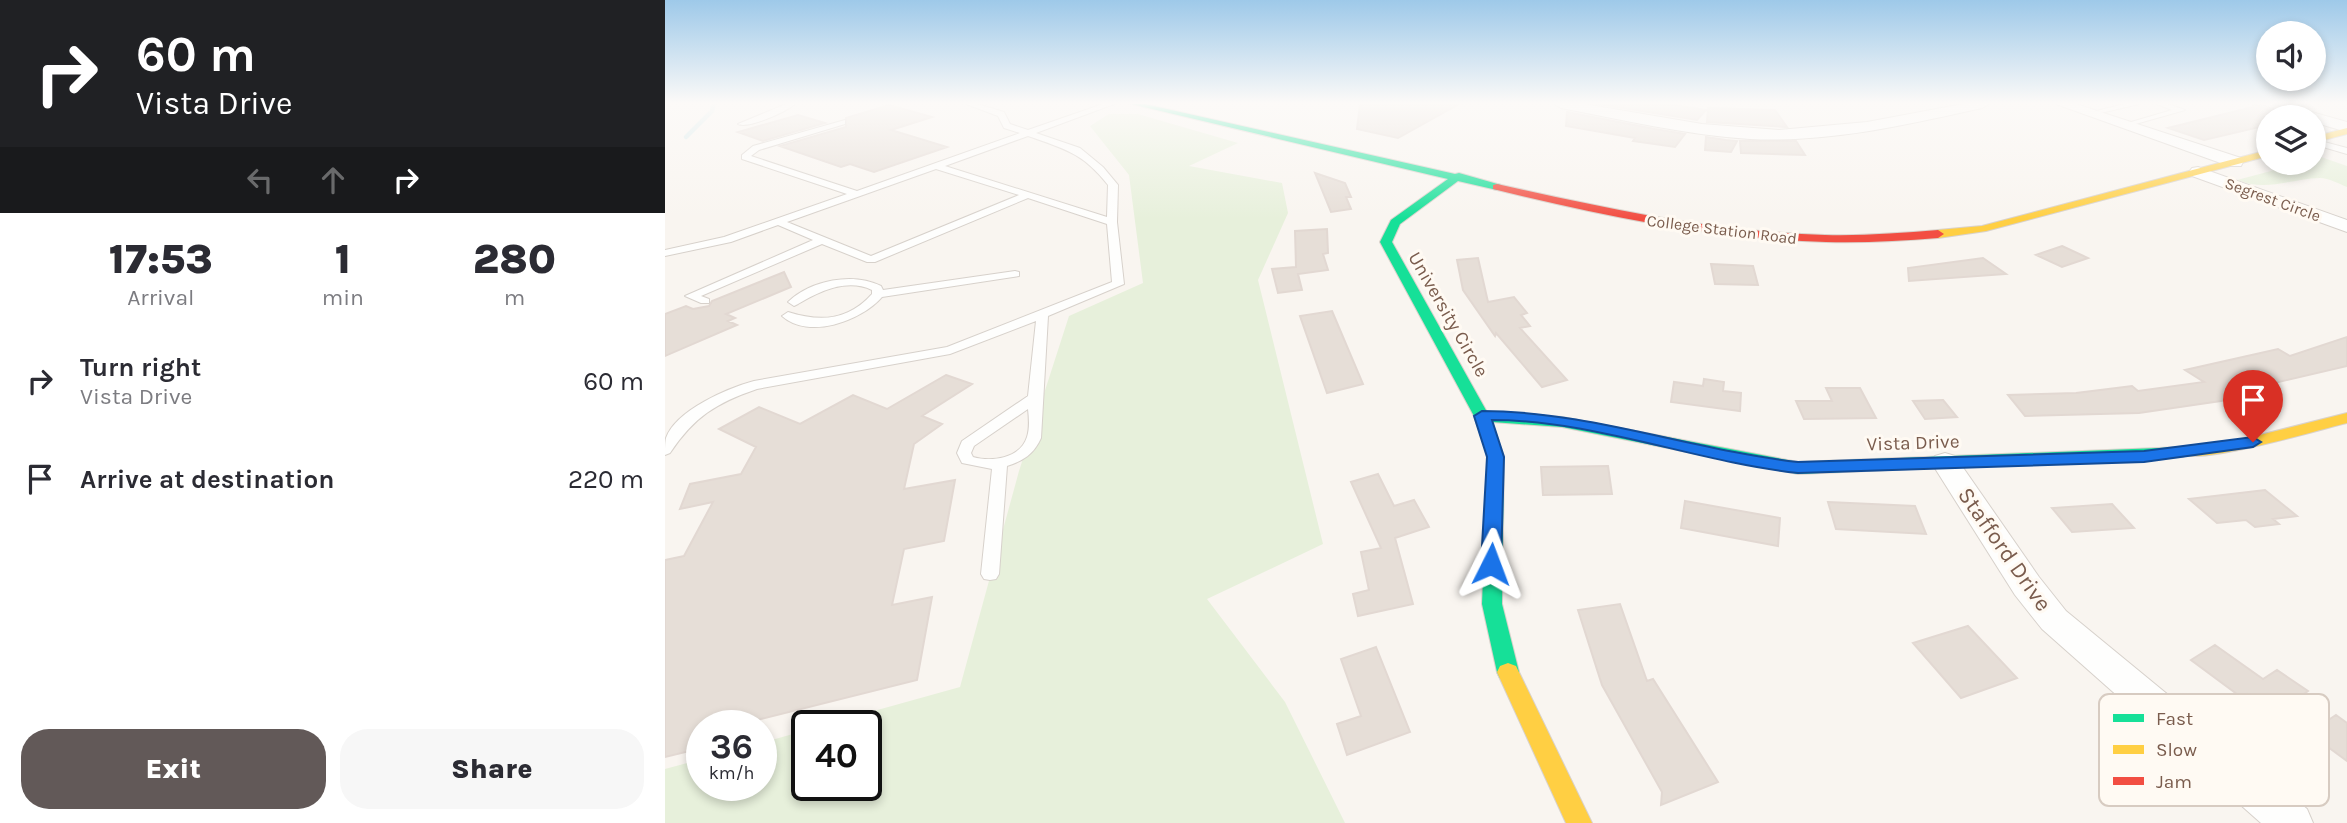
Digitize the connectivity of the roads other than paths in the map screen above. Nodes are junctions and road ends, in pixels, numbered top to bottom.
1 (775, 142) edge
2 (1001, 142) edge
3 (1057, 142) edge
4 (1308, 142) edge
5 (2177, 142) edge
6 (2326, 145) edge
7 (2347, 151) edge
8 (2256, 156) edge
9 (2235, 162) junction
10 (936, 166) junction
11 (2198, 172) junction
12 (1459, 176) junction
13 (857, 194) junction
14 (1028, 195) junction
15 (778, 222) junction
16 (1112, 222) junction
17 (2347, 226) edge
18 (822, 240) junction
19 (665, 253) edge
20 (871, 260) junction
21 (1015, 274) dead end
22 (849, 283) junction
23 (878, 294) junction
24 (705, 301) dead end
25 (794, 302) dead end
26 (787, 316) dead end
27 (1042, 316) junction
28 (1035, 398) junction
29 (1482, 416) junction
30 (2347, 418) edge
31 (681, 424) junction
32 (665, 427) edge
33 (665, 450) edge
34 (1945, 462) junction
35 (1000, 463) junction
36 (990, 574) dead end
37 (2141, 694) edge
38 (2272, 806) edge
39 (1579, 823) edge
40 (2292, 823) edge

1 - 13 lane
2 - 10 lane
3 - 16 lane
4 - 12 main road, College Station Road
5 - 9 street
6 - 7 lane
8 - 9 main road, College Station Road
9 - 11 main road, College Station Road
10 - 13 lane
10 - 14 lane
11 - 12 main road, College Station Road
11 - 17 street, Segrest Circle
12 - 29 main road, University Circle
13 - 15 lane
14 - 16 lane
14 - 20 lane
15 - 18 lane
15 - 19 lane
16 - 27 lane
18 - 20 lane
18 - 24 lane
20 - 22 lane
21 - 23 lane
22 - 23 lane
22 - 25 lane
23 - 26 lane
27 - 28 lane
27 - 31 lane
28 - 35 lane
28 - 35 lane
29 - 34 main road, Vista Drive
29 - 39 main road, University Circle
30 - 34 main road, Vista Drive
31 - 32 lane
31 - 33 lane
34 - 37 street, Stafford Drive
35 - 36 lane
38 - 40 street, Stafford Drive

